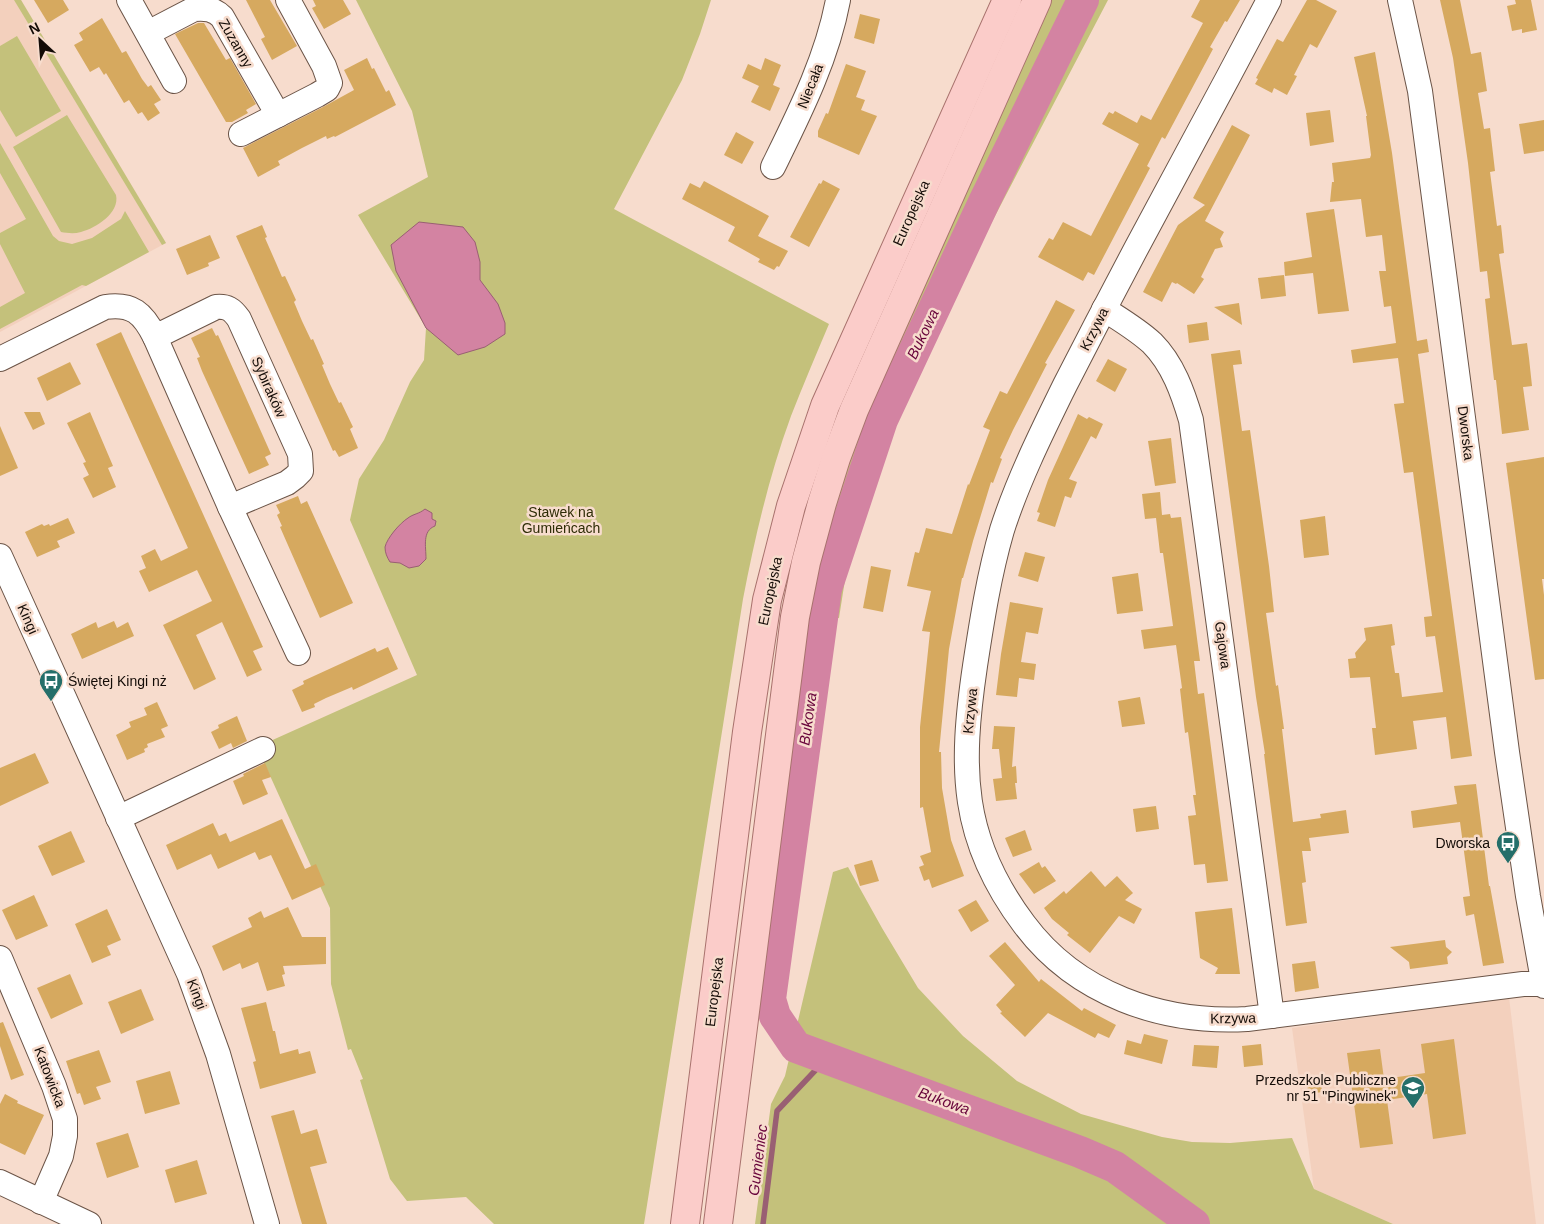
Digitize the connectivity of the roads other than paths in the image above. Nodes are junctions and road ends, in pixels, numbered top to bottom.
1 (129, 0) edge
2 (288, 0) edge
3 (838, 0) edge
4 (1007, 0) edge
5 (1037, 0) edge
6 (1269, 0) edge
7 (1400, 0) edge
8 (148, 34) junction
9 (174, 81) dead end
10 (278, 115) junction
11 (241, 134) dead end
12 (773, 167) dead end
13 (1104, 309) junction
14 (155, 337) junction
15 (0, 359) edge
16 (230, 507) junction
17 (2, 566) edge
18 (298, 653) dead end
19 (263, 749) dead end
20 (118, 818) junction
21 (1534, 869) edge
22 (0, 958) edge
23 (1544, 985) edge
24 (0, 999) edge
25 (23, 1010) junction
26 (1272, 1016) junction
27 (254, 1178) junction
28 (0, 1182) edge
29 (41, 1202) junction
30 (89, 1224) edge
31 (251, 1224) edge
32 (268, 1224) edge
33 (684, 1224) edge
34 (718, 1224) edge

1 - 8 street
2 - 10 street
3 - 12 street, Niecała
4 - 33 main road, Europejska
5 - 34 main road, Europejska
6 - 13 street, Krzywa
7 - 21 street, Dworska
8 - 9 street
8 - 10 street, Zuzanny
10 - 11 street
13 - 26 street, Gajowa
13 - 26 street, Krzywa
14 - 15 street
14 - 16 street
14 - 16 street, Sybiraków
16 - 18 street
17 - 20 street, Kingi
19 - 20 street
20 - 27 street, Kingi
21 - 23 street, Dworska
22 - 25 street, Katowicka
23 - 26 street, Krzywa
24 - 25 street
25 - 29 street, Katowicka
27 - 31 street, Kingi
27 - 32 street, Kingi
28 - 29 street
29 - 30 street

